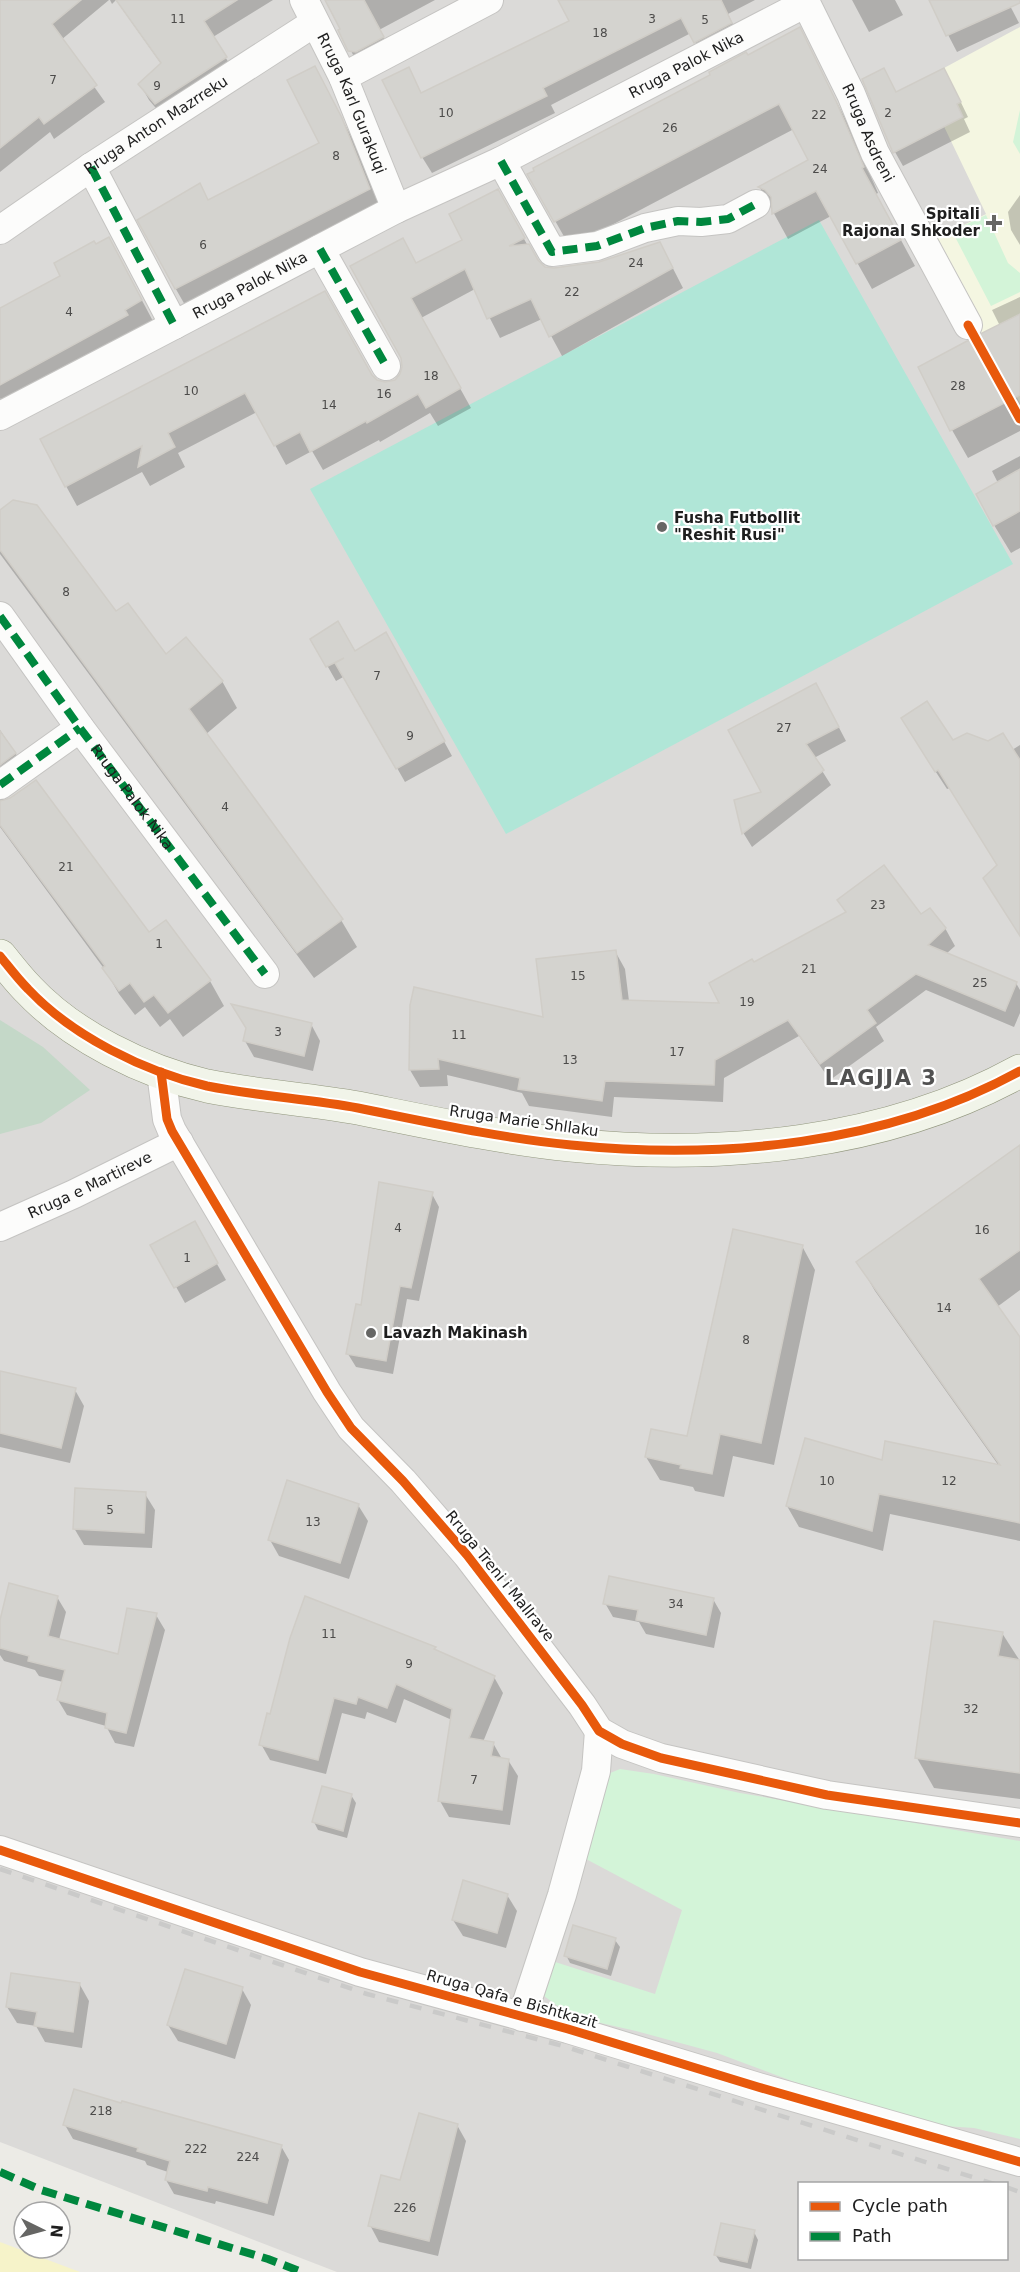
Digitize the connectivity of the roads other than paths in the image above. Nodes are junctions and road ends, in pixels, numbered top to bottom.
1 (489, 0) edge
2 (807, 2) edge
3 (309, 11) edge
4 (343, 77) junction
5 (501, 160) junction
6 (91, 167) junction
7 (756, 204) dead end
8 (396, 209) junction
9 (0, 230) edge
10 (320, 249) junction
11 (174, 325) junction
12 (968, 325) dead end
13 (386, 366) dead end
14 (0, 416) edge
15 (0, 616) edge
16 (80, 728) junction
17 (0, 785) edge
18 (0, 956) edge
19 (265, 974) dead end
20 (1020, 1071) edge
21 (161, 1072) junction
22 (179, 1142) junction
23 (0, 1227) edge
24 (599, 1731) junction
25 (1020, 1823) edge
26 (0, 1850) edge
27 (522, 2017) junction
28 (1020, 2162) edge

1 - 4 street
2 - 5 street, Rruga Palok Nika
2 - 12 street, Rruga Asdreni
3 - 4 street, Rruga Karl Gurakuqi
3 - 6 street, Rruga Anton Mazrreku
4 - 8 street, Rruga Karl Gurakuqi
5 - 7 street
5 - 8 street, Rruga Palok Nika
6 - 9 street, Rruga Anton Mazrreku
6 - 11 street
8 - 10 street, Rruga Palok Nika
10 - 11 street, Rruga Palok Nika
10 - 13 street
11 - 14 street, Rruga Palok Nika
15 - 16 street, Rruga Palok Nika
16 - 17 street
16 - 19 street, Rruga Palok Nika
18 - 21 main road, Rruga Marie Shllaku
20 - 21 main road, Rruga Marie Shllaku
21 - 22 street, Rruga Treni i Mallrave
22 - 23 street, Rruga e Martireve
22 - 24 street, Rruga Treni i Mallrave
24 - 25 street, Rruga Treni i Mallrave
24 - 27 street, Rruga Qafa e Bishtkazit
26 - 27 street, Rruga Qafa e Bishtkazit
27 - 28 street, Rruga Qafa e Bishtkazit

